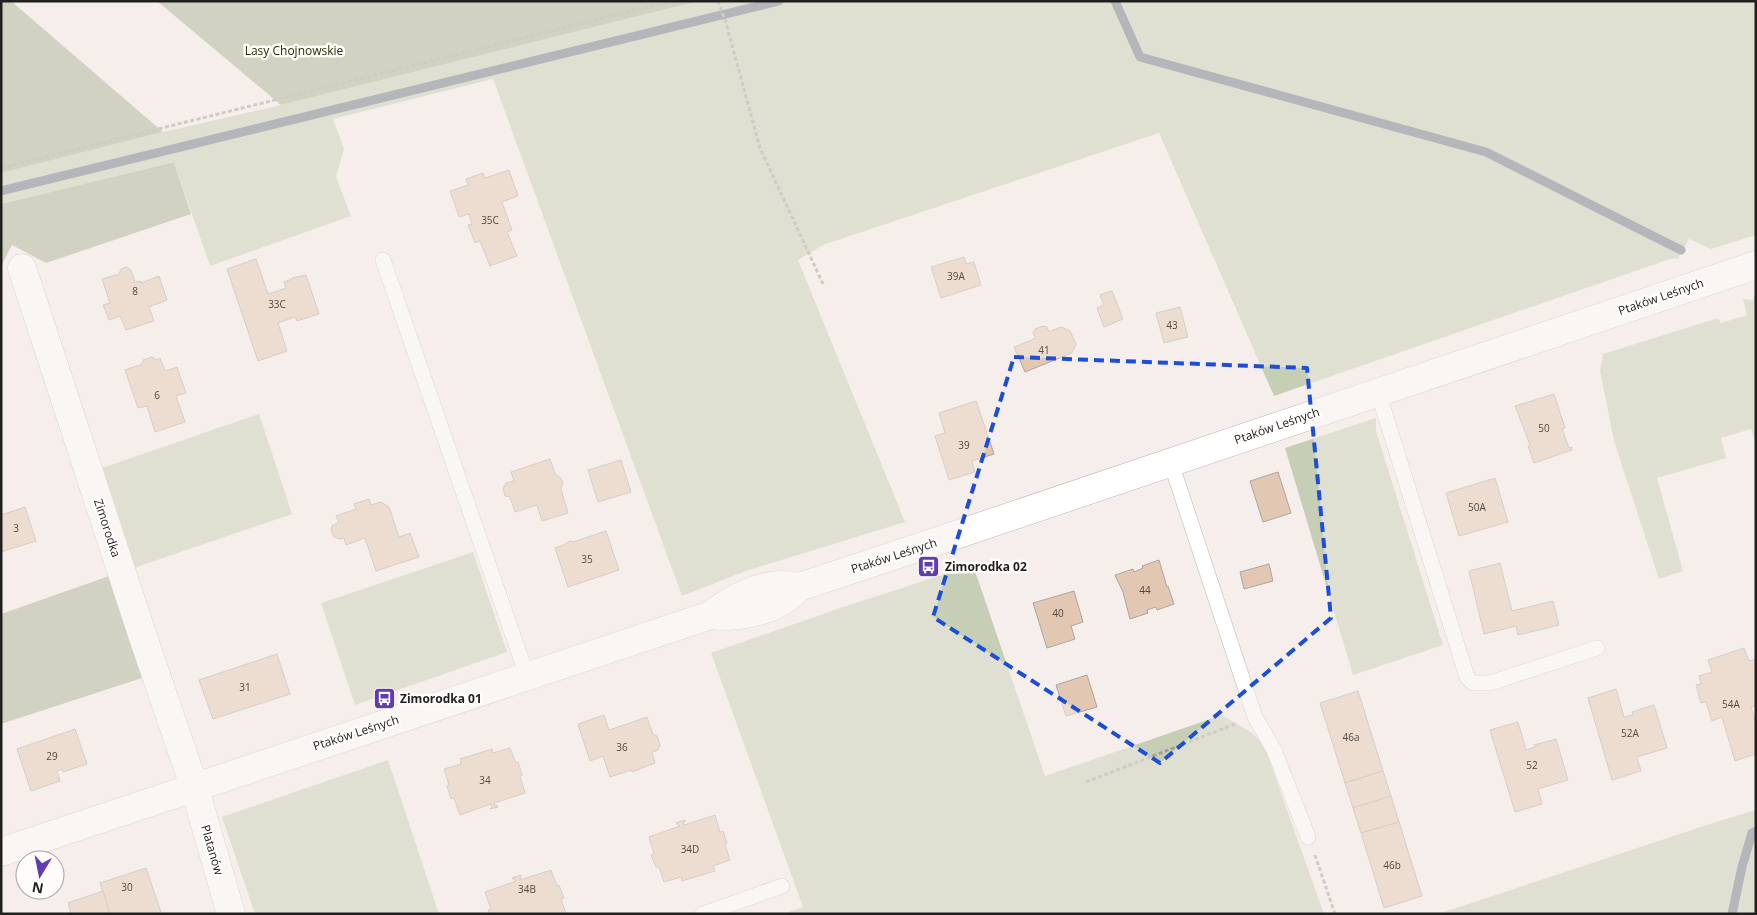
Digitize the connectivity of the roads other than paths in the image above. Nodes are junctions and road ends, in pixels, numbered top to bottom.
1 (383, 260) dead end
2 (1756, 265) edge
3 (22, 268) dead end
4 (1378, 392) junction
5 (1171, 463) junction
6 (1597, 648) dead end
7 (527, 676) junction
8 (194, 786) junction
9 (1308, 837) road end
10 (1, 852) edge
11 (782, 886) dead end
12 (231, 914) edge
13 (703, 914) edge

1 - 7 lane
2 - 4 street, Ptaków Leśnych
3 - 8 street, Zimorodka
4 - 5 street, Ptaków Leśnych
4 - 6 lane
5 - 7 street, Ptaków Leśnych
5 - 9 lane
7 - 8 street, Ptaków Leśnych
8 - 10 street, Ptaków Leśnych
8 - 12 street, Platanów
11 - 13 lane

